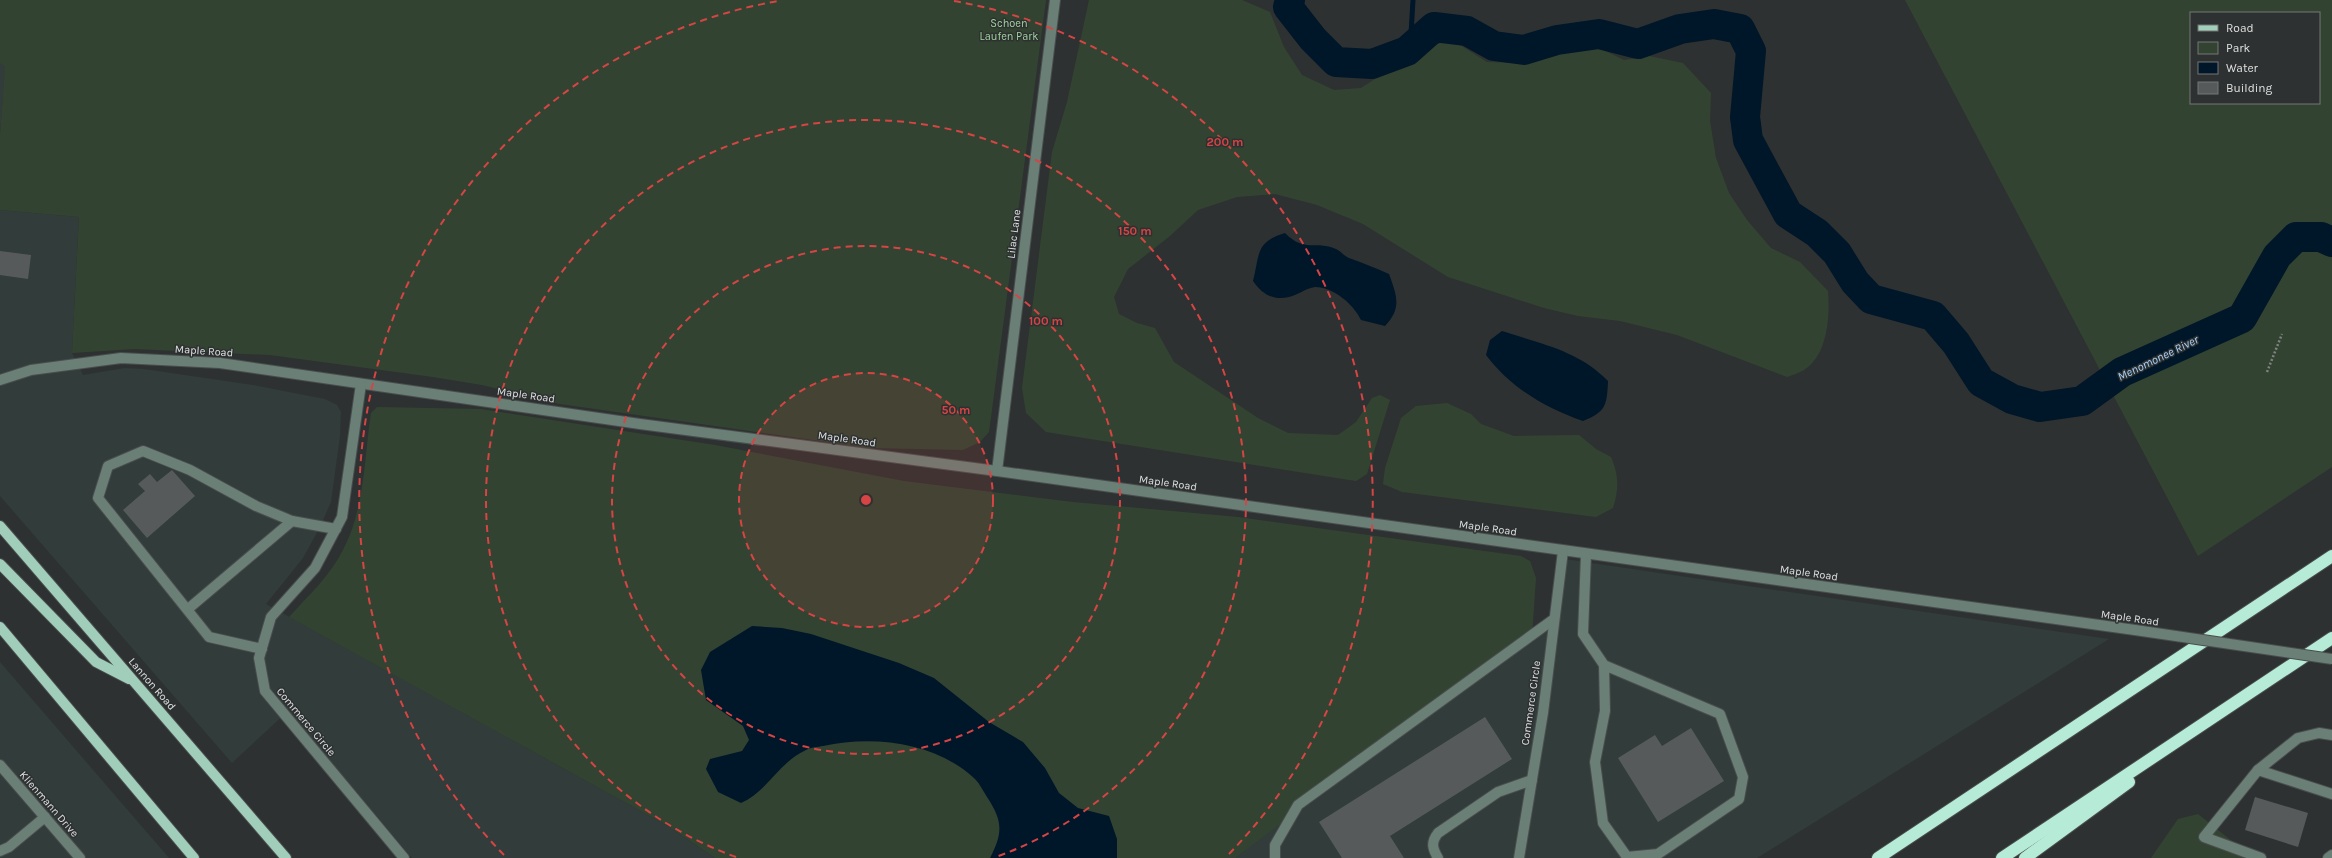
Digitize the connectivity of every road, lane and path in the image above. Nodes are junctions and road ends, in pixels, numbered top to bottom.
1 (1055, 0) edge
2 (2282, 334) dead end
3 (2267, 372) dead end
4 (0, 380) edge
5 (361, 384) junction
6 (997, 471) junction
7 (292, 521) junction
8 (0, 526) edge
9 (336, 529) junction
10 (1563, 551) junction
11 (1586, 554) junction
12 (2332, 556) edge
13 (0, 564) edge
14 (188, 609) junction
15 (1554, 619) junction
16 (0, 627) edge
17 (2332, 638) edge
18 (262, 649) junction
19 (2332, 659) edge
20 (1604, 665) junction
21 (2281, 672) junction
22 (134, 681) junction
23 (2332, 735) edge
24 (0, 765) edge
25 (2258, 770) junction
26 (1532, 780) junction
27 (2332, 794) edge
28 (45, 817) junction
29 (0, 851) edge
30 (2332, 854) edge
31 (80, 858) edge
32 (194, 858) edge
33 (286, 858) edge
34 (404, 858) edge
35 (1276, 858) edge
36 (1438, 858) edge
37 (1519, 858) edge
38 (1878, 858) edge
39 (2002, 858) edge
40 (2025, 858) edge
41 (2261, 858) edge
42 (2328, 858) edge

1 - 6 street, Lilac Lane
2 - 3 path
4 - 5 street, Maple Road
5 - 6 street, Maple Road
5 - 9 street, Commerce Circle
6 - 10 street, Maple Road
7 - 9 street
7 - 14 street
7 - 14 street
8 - 22 main road, Lannon Road
9 - 18 street, Commerce Circle
10 - 11 street, Maple Road
10 - 15 street, Commerce Circle
11 - 19 street, Maple Road, bridge
11 - 20 street
12 - 38 highway
13 - 22 main road
14 - 18 street
15 - 26 street, Commerce Circle
15 - 35 street
16 - 32 main road
17 - 21 highway
18 - 34 street, Commerce Circle
20 - 20 street
21 - 39 highway
21 - 40 highway
22 - 33 main road, Lannon Road
23 - 25 street
24 - 28 street, Klienmann Drive
25 - 27 street
25 - 41 street
26 - 36 street
26 - 37 street, Commerce Circle
28 - 29 street
28 - 31 street, Klienmann Drive
30 - 42 street

